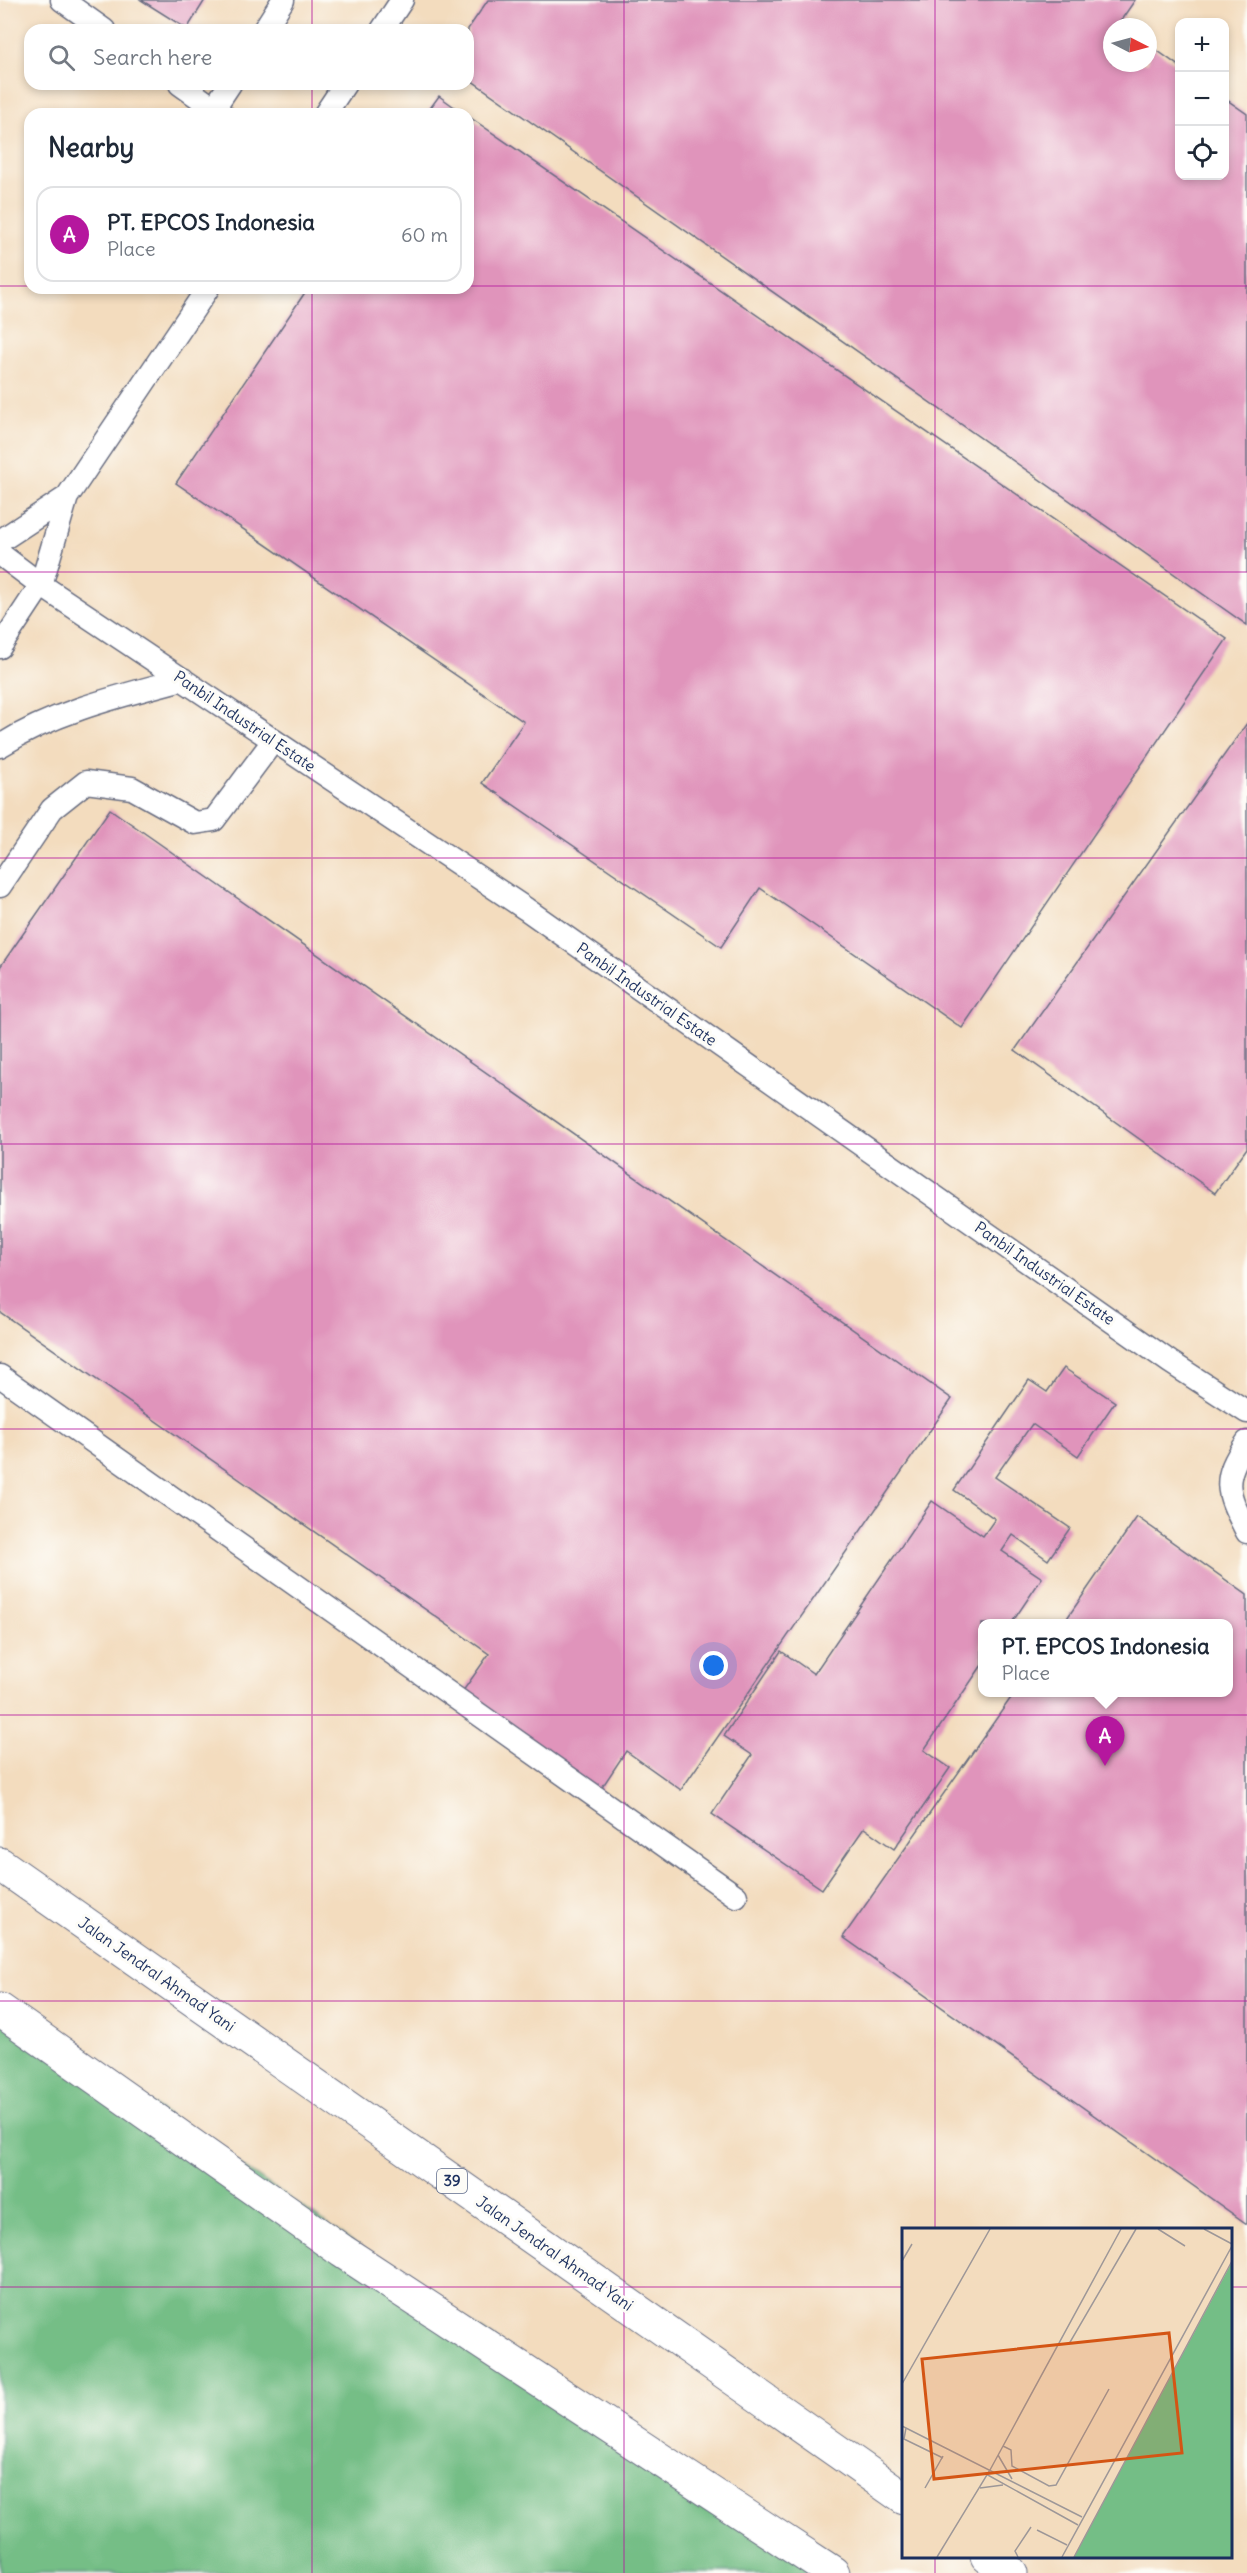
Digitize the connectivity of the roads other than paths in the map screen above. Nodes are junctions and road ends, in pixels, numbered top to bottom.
1 (62, 0) edge
2 (283, 0) edge
3 (402, 0) edge
4 (96, 24) edge
5 (268, 24) edge
6 (386, 24) edge
7 (188, 90) edge
8 (227, 90) edge
9 (341, 90) edge
10 (214, 108) edge
11 (219, 108) edge
12 (329, 108) edge
13 (204, 294) edge
14 (67, 497) junction
15 (0, 541) edge
16 (0, 554) edge
17 (41, 585) junction
18 (0, 647) edge
19 (183, 679) junction
20 (273, 741) junction
21 (0, 746) edge
22 (0, 886) edge
23 (0, 1376) edge
24 (1247, 1412) edge
25 (1247, 1442) edge
26 (1247, 1532) edge
27 (0, 1864) edge
28 (736, 1896) dead end
29 (0, 2010) edge
30 (902, 2497) edge
31 (990, 2558) edge
32 (833, 2573) edge
33 (1011, 2573) edge

1 - 4 lane
2 - 5 lane
3 - 6 lane
7 - 10 lane
8 - 11 lane
9 - 12 lane
13 - 14 lane
14 - 15 lane
14 - 17 lane
16 - 17 lane, Panbil Industrial Estate
17 - 18 lane
17 - 19 lane, Panbil Industrial Estate
19 - 20 lane, Panbil Industrial Estate
19 - 21 lane
20 - 22 lane
20 - 24 lane, Panbil Industrial Estate
23 - 28 lane
25 - 26 lane
27 - 30 highway, Jalan Jendral Ahmad Yani / 39
29 - 32 highway
31 - 33 highway

